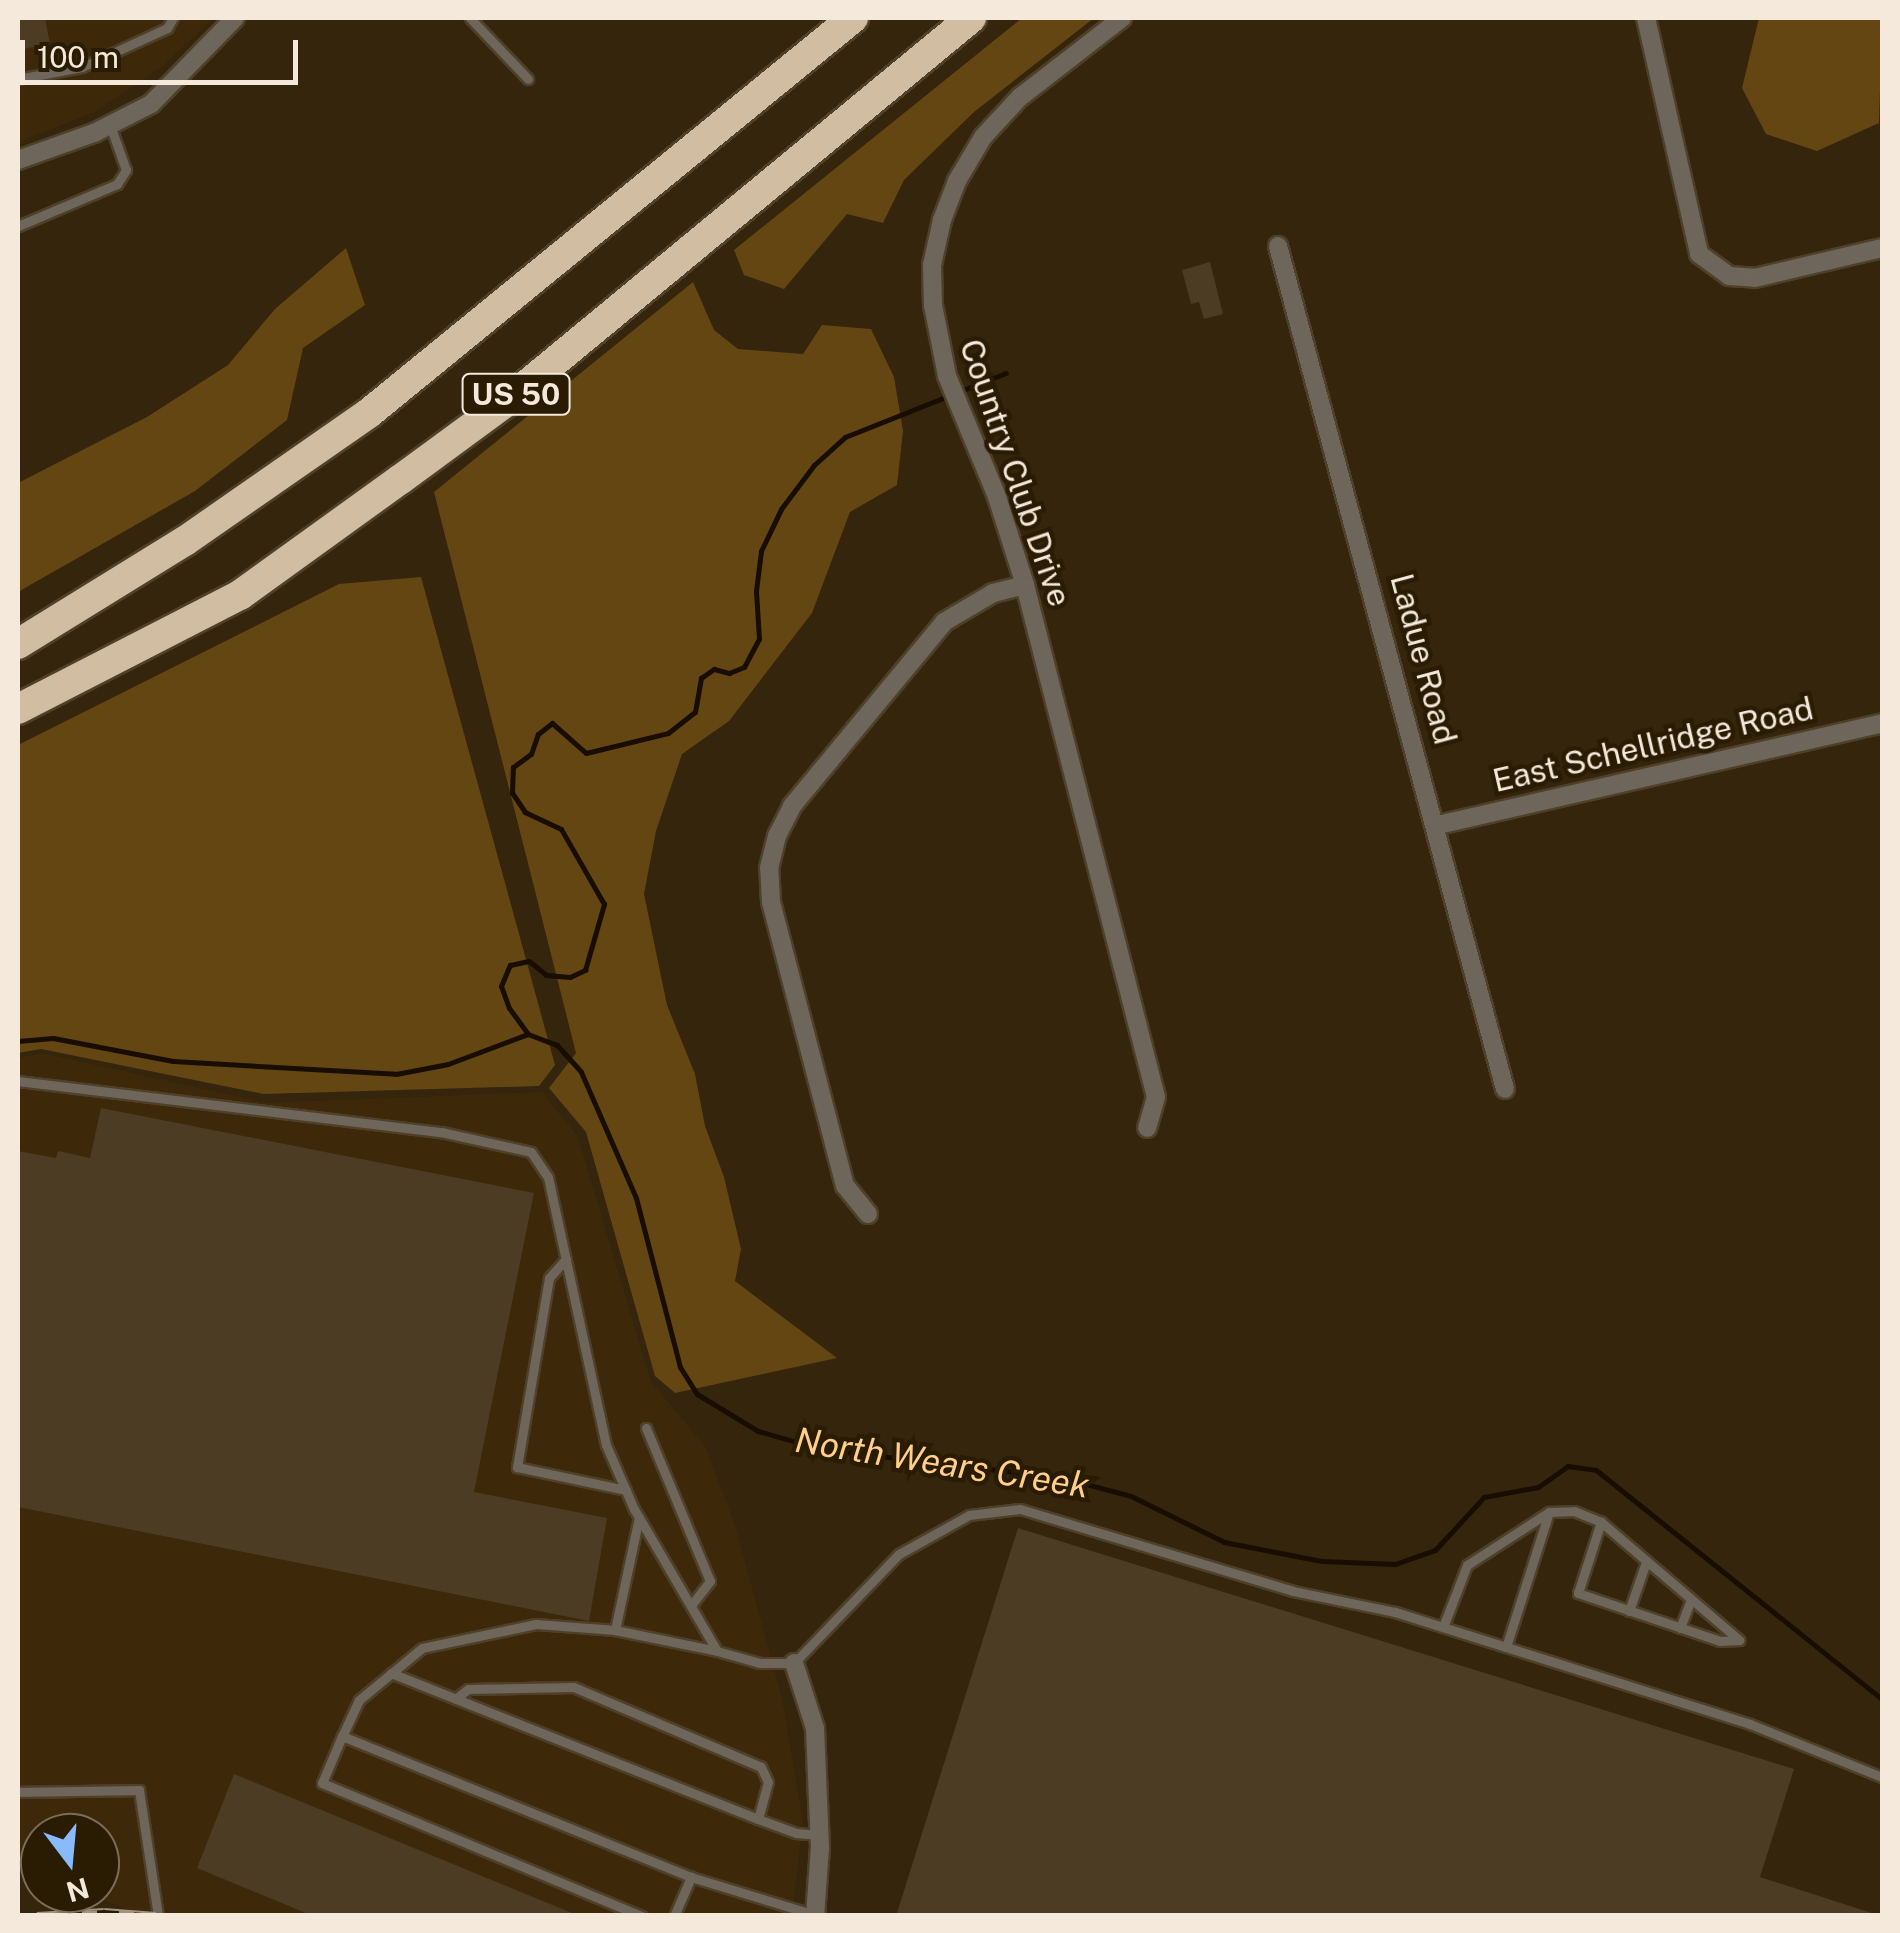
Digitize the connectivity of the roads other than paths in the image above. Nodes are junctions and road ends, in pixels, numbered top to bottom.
1 (173, 18) edge
2 (235, 18) edge
3 (470, 18) edge
4 (852, 18) edge
5 (971, 18) edge
6 (1122, 18) edge
7 (1646, 18) edge
8 (18, 79) edge
9 (528, 79) dead end
10 (110, 125) junction
11 (18, 160) edge
12 (18, 226) edge
13 (1278, 246) dead end
14 (1882, 248) edge
15 (1025, 584) junction
16 (18, 644) edge
17 (18, 709) edge
18 (1882, 723) edge
19 (1438, 826) junction
20 (18, 1081) edge
21 (1506, 1089) dead end
22 (1147, 1128) dead end
23 (868, 1214) dead end
24 (566, 1259) junction
25 (646, 1428) dead end
26 (626, 1490) junction
27 (1549, 1512) junction
28 (639, 1517) junction
29 (1602, 1522) junction
30 (1646, 1562) junction
31 (1691, 1600) junction
32 (691, 1606) junction
33 (1629, 1611) junction
34 (1443, 1627) junction
35 (1680, 1628) junction
36 (615, 1630) junction
37 (1506, 1647) junction
38 (717, 1651) junction
39 (794, 1664) junction
40 (391, 1674) junction
41 (455, 1698) junction
42 (342, 1736) junction
43 (1882, 1777) edge
44 (18, 1792) edge
45 (758, 1819) junction
46 (819, 1835) junction
47 (690, 1877) junction
48 (814, 1915) edge
49 (158, 1916) edge
50 (642, 1916) edge
51 (674, 1916) edge

1 - 8 lane
2 - 10 street
3 - 9 lane
4 - 16 highway, US 50
5 - 17 highway, US 50
6 - 15 street, Country Club Drive
7 - 14 street
10 - 11 street
10 - 12 lane
13 - 19 street, Ladue Road
15 - 22 street, Country Club Drive
15 - 23 street
18 - 19 street, East Schellridge Road
19 - 21 street, Ladue Road
20 - 24 lane
24 - 26 lane
24 - 26 lane
25 - 32 lane
26 - 28 lane
27 - 29 lane
27 - 34 lane
27 - 37 lane
28 - 32 lane
28 - 36 lane
29 - 30 lane
29 - 33 lane
30 - 31 lane
30 - 33 lane
31 - 35 lane
31 - 35 lane
32 - 38 lane
33 - 35 lane
34 - 37 lane
34 - 39 lane
36 - 38 lane
36 - 40 lane
37 - 43 lane
38 - 39 lane
39 - 46 street
40 - 41 lane
40 - 42 lane
41 - 45 lane
41 - 45 lane
42 - 47 lane
42 - 50 lane
44 - 49 lane
45 - 46 lane
46 - 48 street
47 - 48 lane
47 - 51 lane

